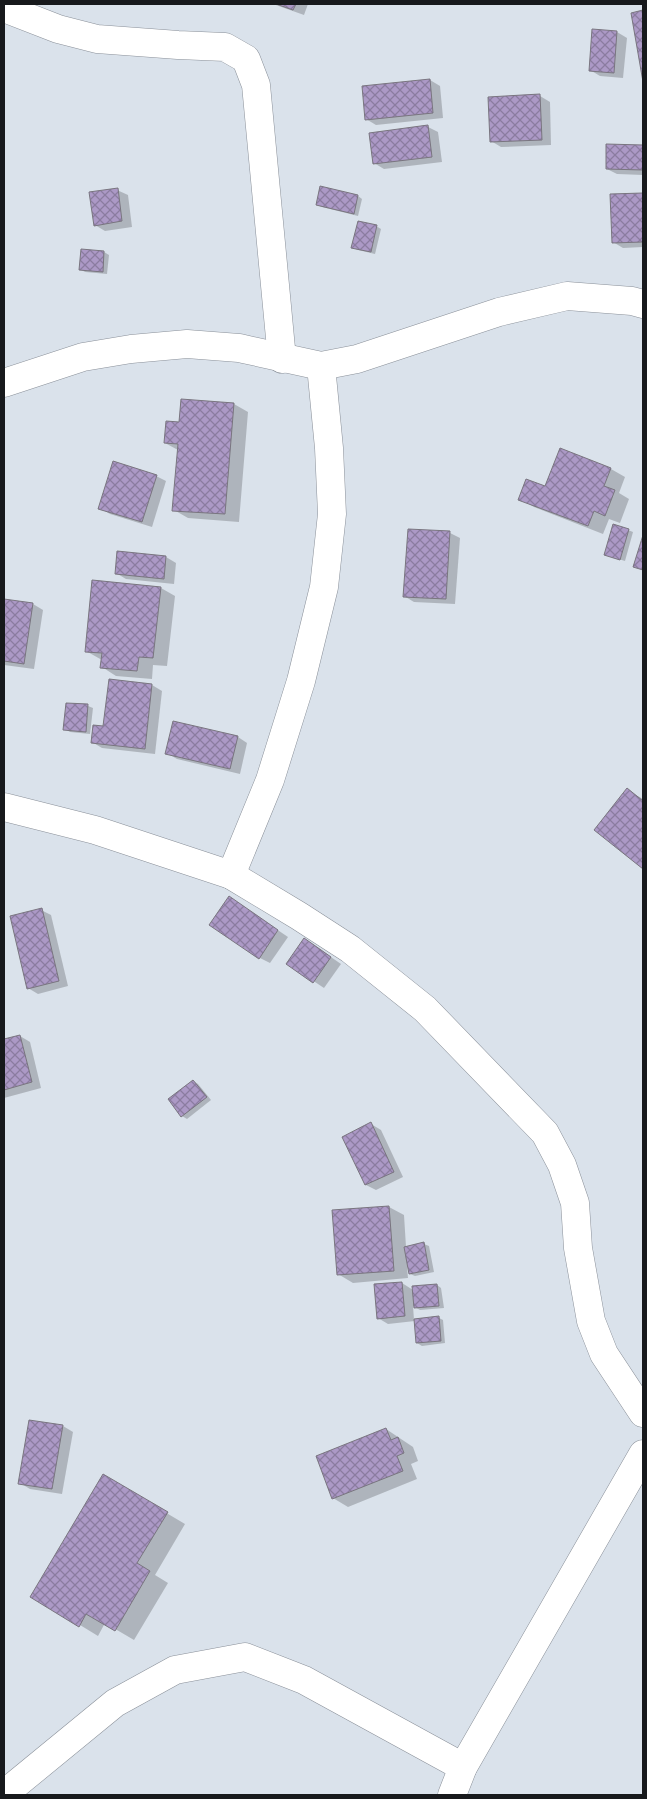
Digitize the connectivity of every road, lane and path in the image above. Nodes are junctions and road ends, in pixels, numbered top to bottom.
1 (4, 8) edge
2 (643, 304) edge
3 (282, 358) junction
4 (321, 366) junction
5 (4, 383) edge
6 (4, 807) edge
7 (231, 875) junction
8 (643, 1413) edge
9 (643, 1454) edge
10 (463, 1767) junction
11 (4, 1794) edge
12 (452, 1795) edge

1 - 3 street
2 - 4 street
3 - 4 street
3 - 5 street
4 - 7 street
6 - 7 street
7 - 8 street
9 - 10 street
10 - 11 street
10 - 12 street

